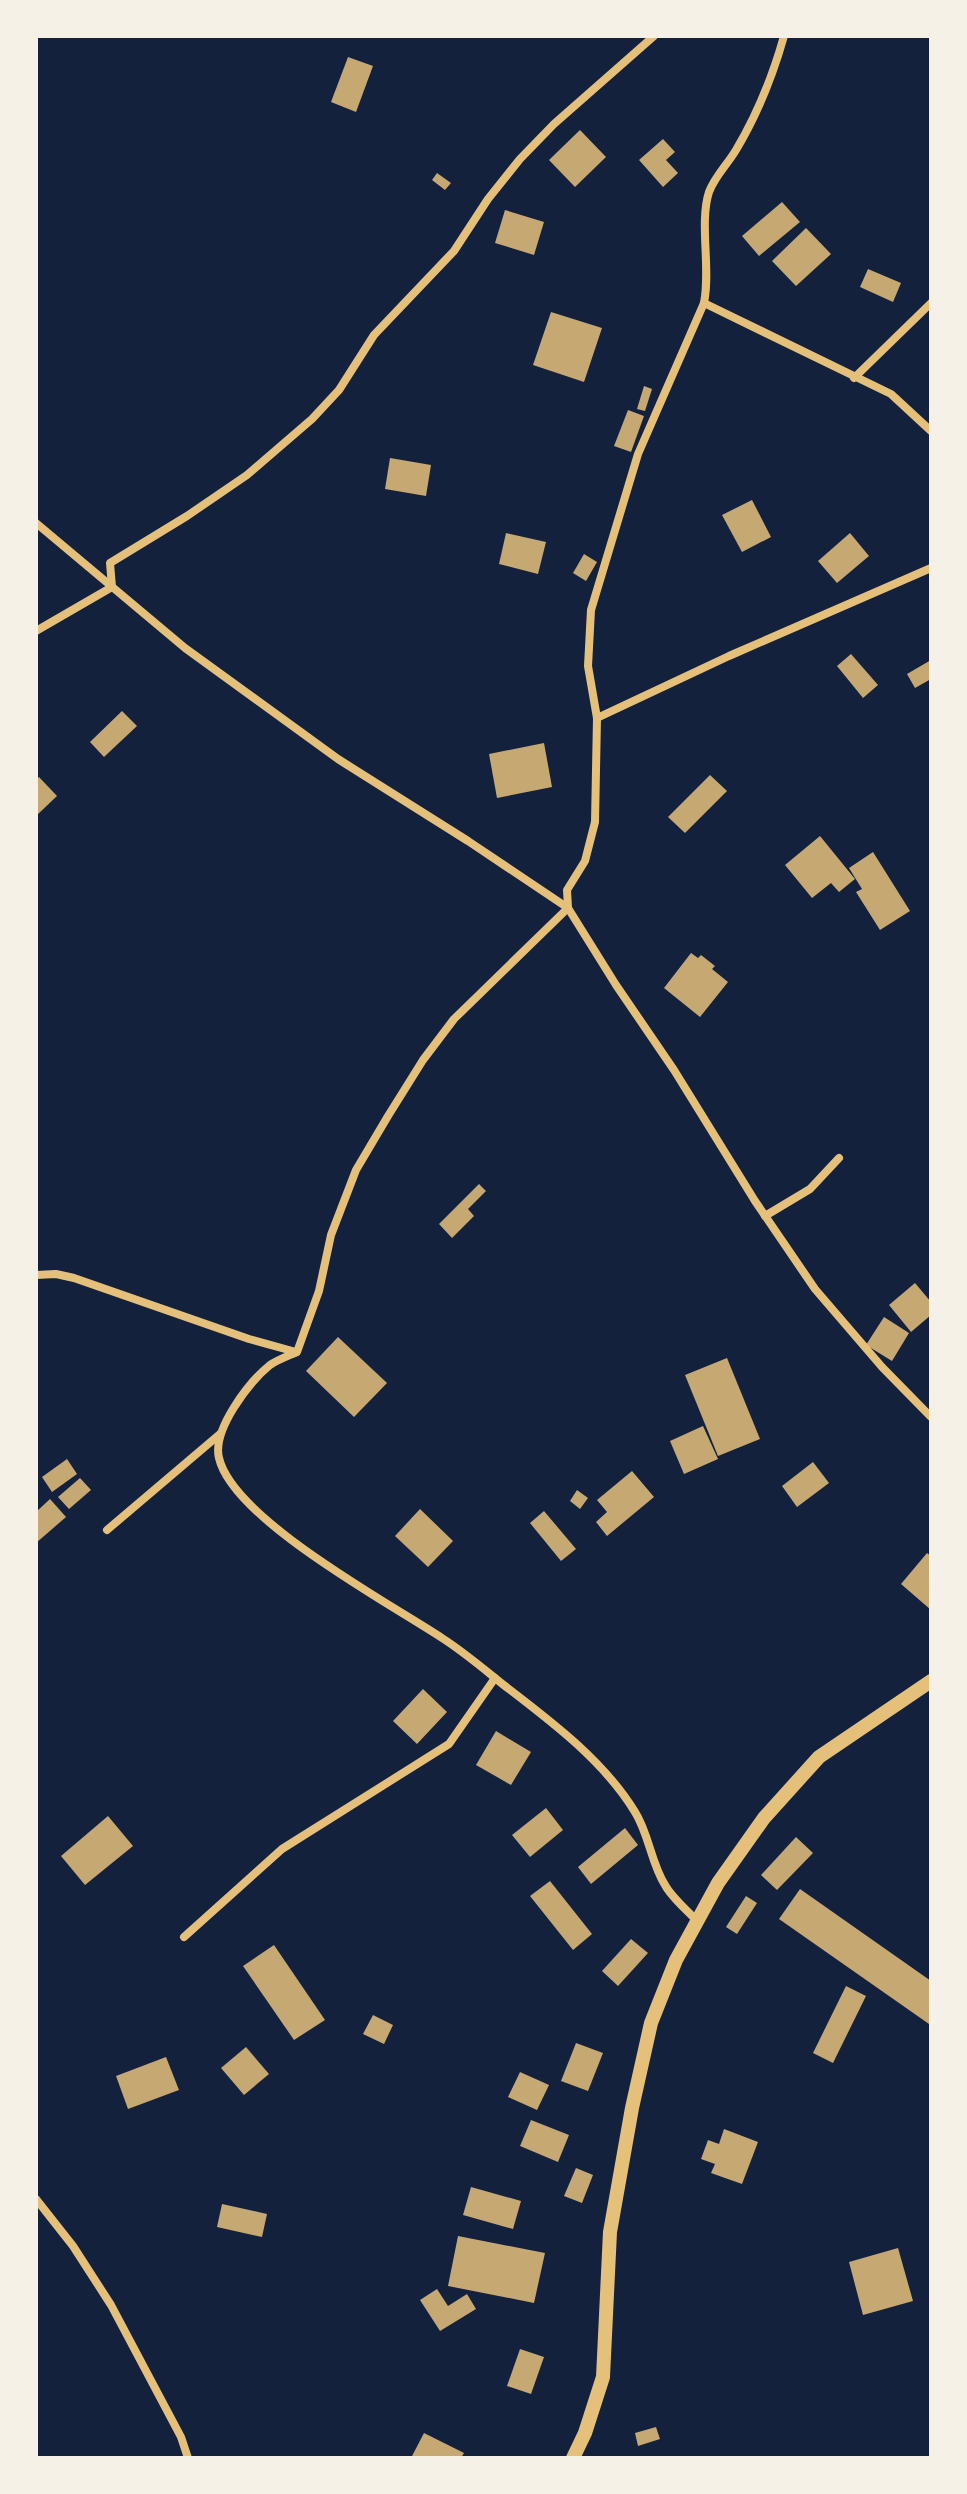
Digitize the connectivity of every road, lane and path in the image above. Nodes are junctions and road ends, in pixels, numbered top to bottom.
1 (654, 36) edge
2 (784, 36) edge
3 (704, 303) junction
4 (931, 303) edge
5 (854, 378) junction
6 (931, 431) edge
7 (36, 523) edge
8 (931, 568) edge
9 (112, 587) junction
10 (36, 631) edge
11 (597, 718) junction
12 (568, 908) junction
13 (839, 1158) dead end
14 (765, 1216) junction
15 (36, 1275) edge
16 (297, 1352) junction
17 (931, 1417) edge
18 (220, 1434) junction
19 (107, 1530) dead end
20 (495, 1678) junction
21 (931, 1681) edge
22 (697, 1921) junction
23 (184, 1937) dead end
24 (36, 2199) edge
25 (188, 2458) edge
26 (573, 2458) edge

1 - 9 street
2 - 3 street
3 - 5 street
3 - 11 street
4 - 5 street
5 - 6 street
7 - 9 street
8 - 11 street
9 - 10 street
9 - 12 street
11 - 12 street
12 - 14 street
12 - 16 street
13 - 14 street
14 - 17 street
15 - 16 street
16 - 18 street
18 - 19 street
18 - 20 street
20 - 22 street
20 - 23 street
21 - 22 street
22 - 26 street
24 - 25 street

